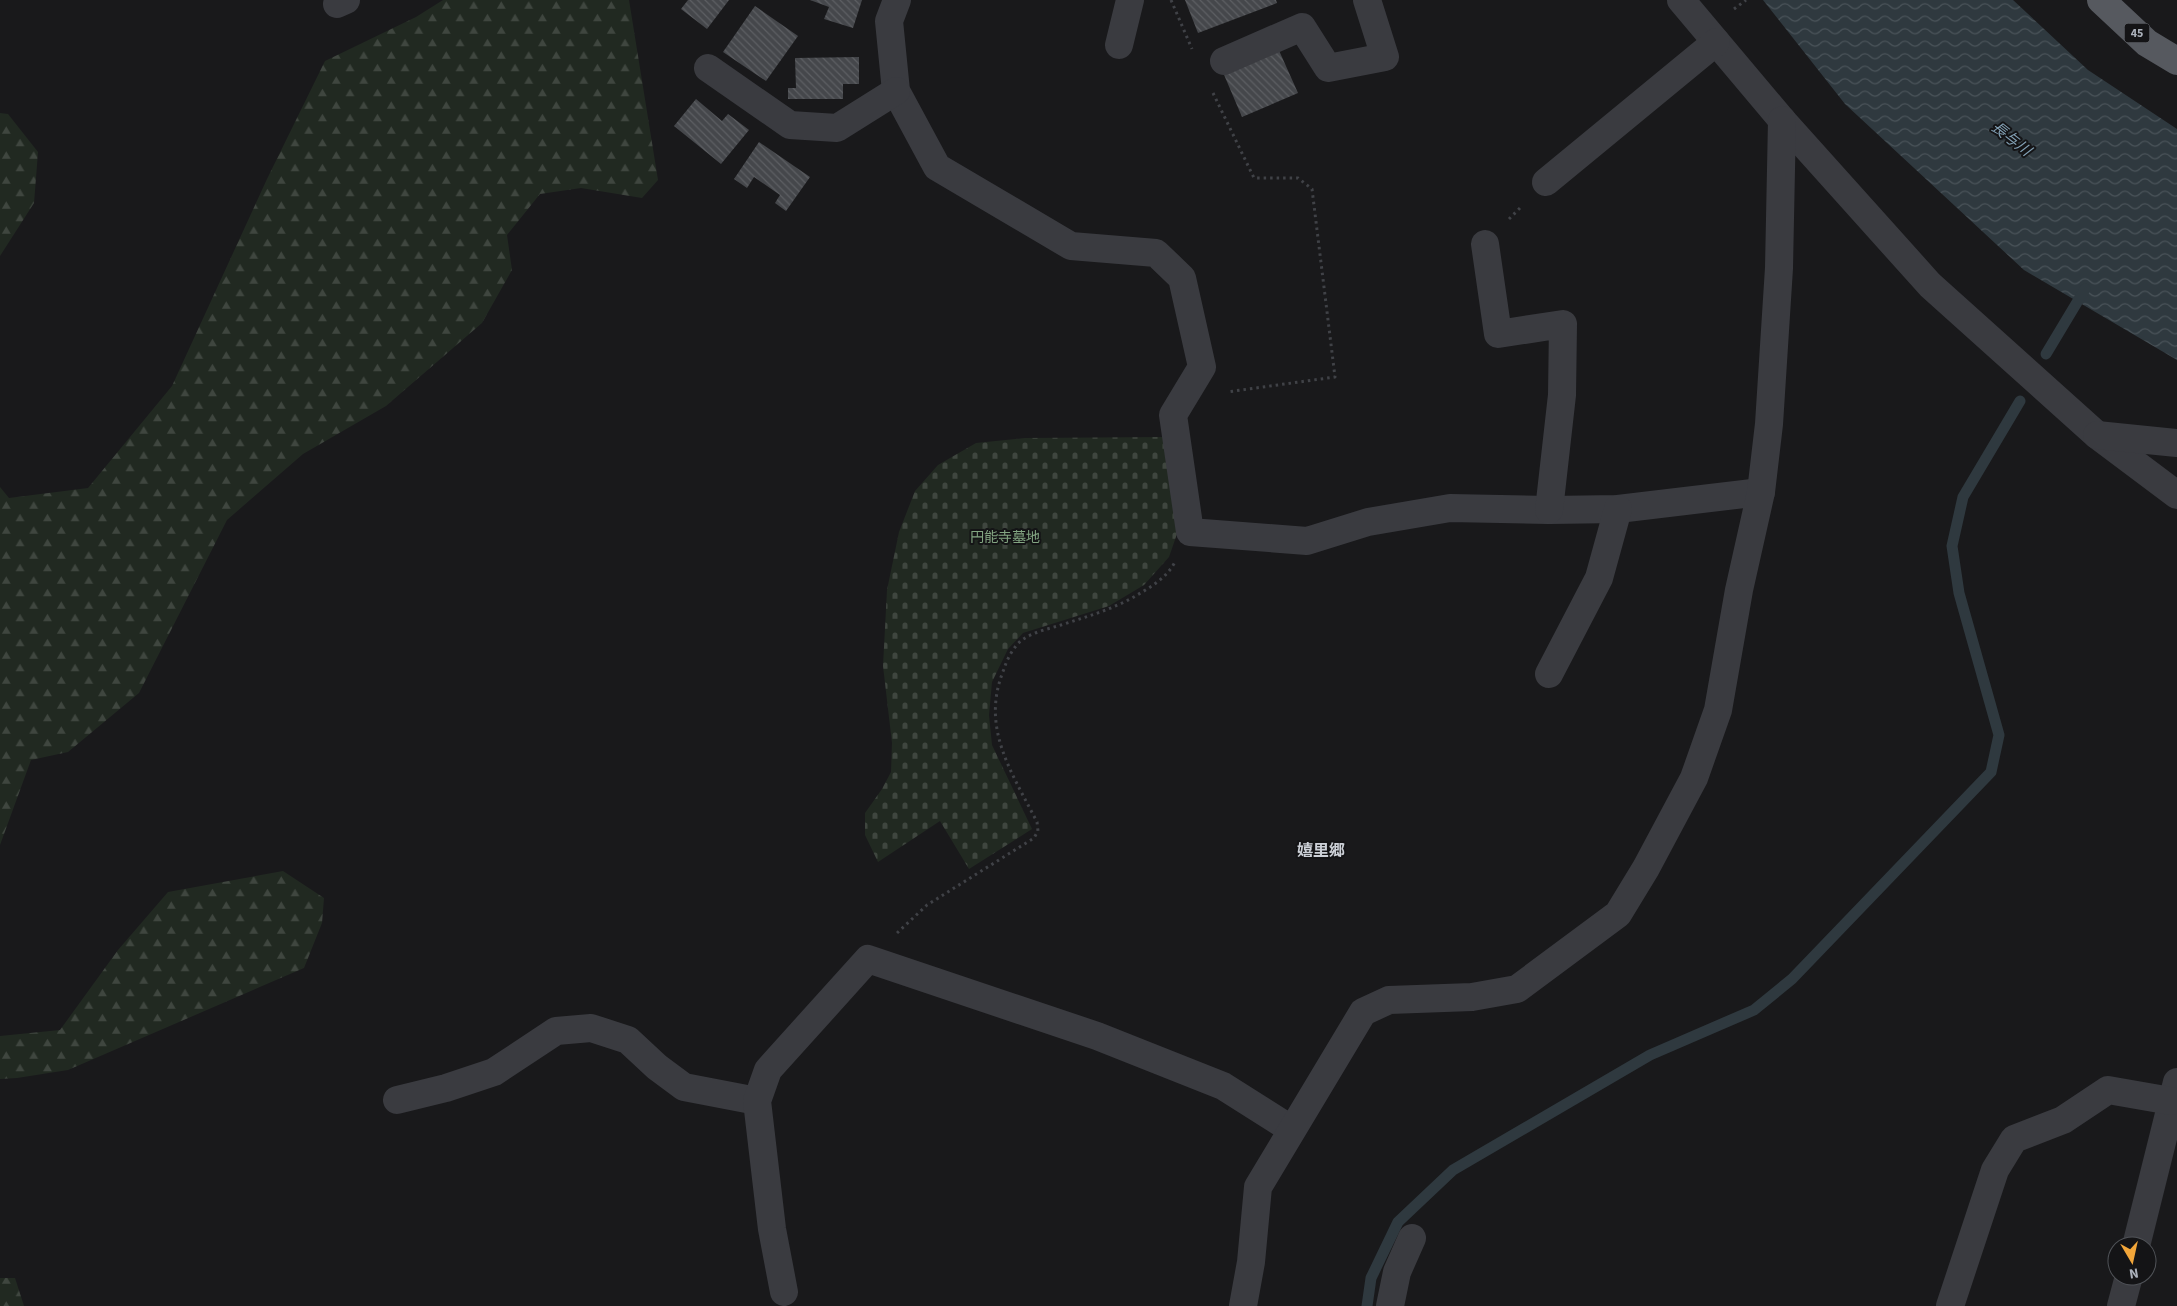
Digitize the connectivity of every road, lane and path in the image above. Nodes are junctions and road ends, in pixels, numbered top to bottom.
1 (896, 0) edge
2 (1130, 0) edge
3 (1170, 0) edge
4 (1367, 0) edge
5 (1681, 0) edge
6 (2101, 0) edge
7 (1716, 42) junction
8 (1119, 45) dead end
9 (1196, 58) dead end
10 (1224, 61) dead end
11 (2177, 61) edge
12 (708, 68) dead end
13 (896, 91) junction
14 (1212, 92) dead end
15 (1782, 120) junction
16 (1546, 182) joint
17 (1485, 244) joint
18 (1193, 382) junction
19 (2097, 435) junction
20 (2177, 443) edge
21 (1761, 492) junction
22 (2177, 495) edge
23 (1618, 509) junction
24 (1550, 510) junction
25 (1190, 532) junction
26 (1549, 674) dead end
27 (868, 959) junction
28 (2174, 1092) edge
29 (397, 1100) dead end
30 (757, 1101) junction
31 (1291, 1129) junction
32 (2138, 1236) edge
33 (1412, 1238) dead end
34 (1249, 1272) junction
35 (2127, 1286) edge
36 (784, 1292) dead end
37 (1243, 1306) edge
38 (1262, 1306) edge
39 (1390, 1306) edge
40 (1950, 1306) edge
41 (2122, 1306) edge

1 - 13 street
2 - 8 street
3 - 9 path
4 - 10 street
5 - 7 street
6 - 11 main road, 45
7 - 15 street
7 - 16 street
12 - 13 street
13 - 18 street
14 - 18 path
15 - 19 street
15 - 21 street
16 - 17 path
17 - 24 street
18 - 25 street
19 - 20 street
19 - 22 street
21 - 23 street
21 - 31 street
23 - 24 street
23 - 26 street
24 - 25 street
25 - 27 path
27 - 30 street
27 - 31 street
28 - 32 street
28 - 40 street
29 - 30 street
30 - 36 street
31 - 34 street
33 - 39 street
34 - 37 street
34 - 38 street
35 - 41 street

